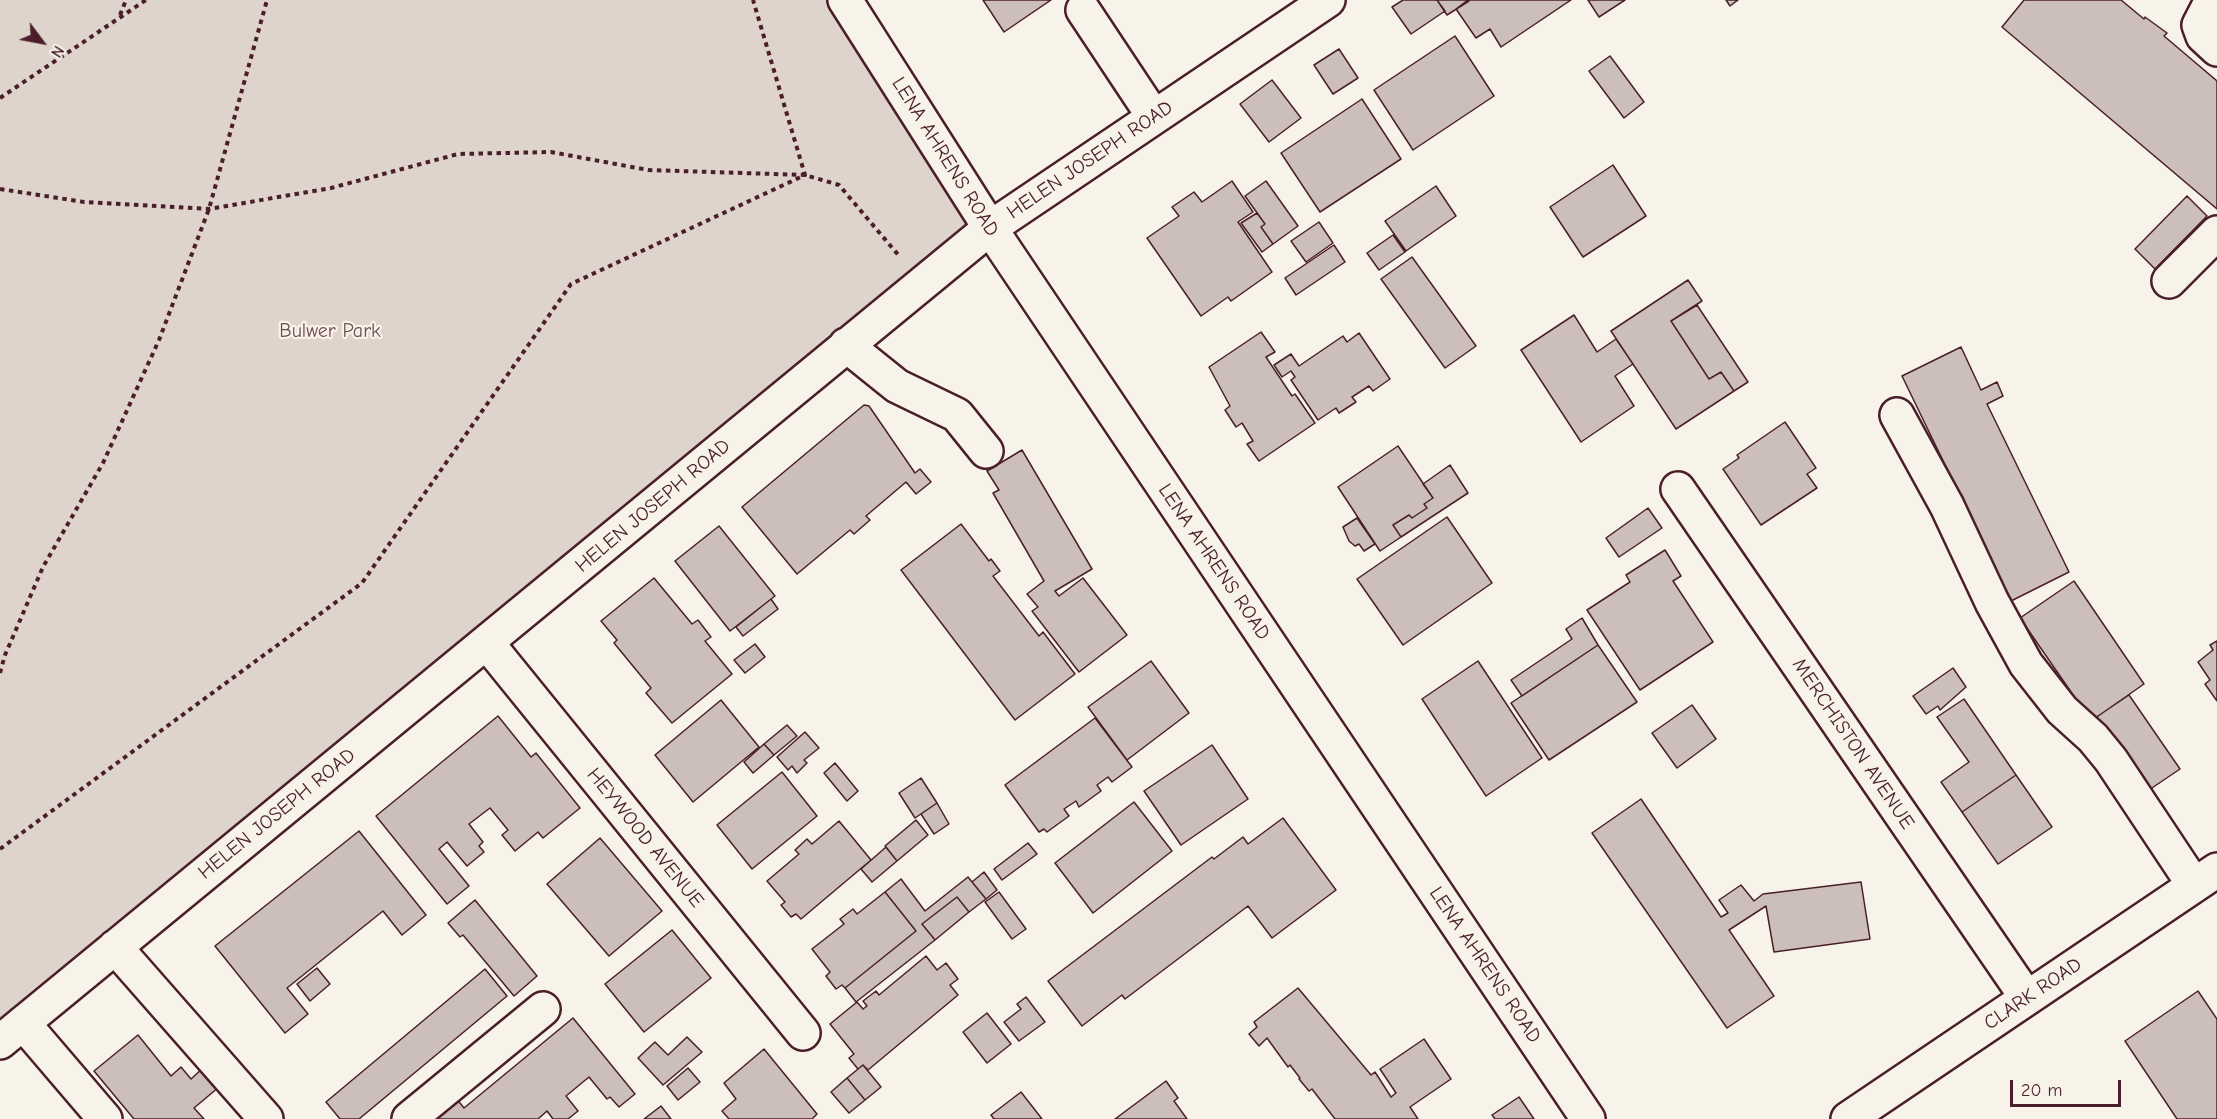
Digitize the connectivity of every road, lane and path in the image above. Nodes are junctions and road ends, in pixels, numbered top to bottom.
1 (126, 0) edge
2 (147, 0) edge
3 (267, 0) edge
4 (753, 0) edge
5 (845, 0) edge
6 (1328, 0) edge
7 (2212, 0) edge
8 (1083, 10) dead end
9 (120, 15) junction
10 (2217, 49) edge
11 (0, 98) edge
12 (1154, 117) junction
13 (805, 175) junction
14 (0, 189) edge
15 (209, 209) junction
16 (990, 228) junction
17 (2217, 233) edge
18 (2169, 281) dead end
19 (921, 283) junction
20 (846, 345) junction
21 (1897, 415) dead end
22 (986, 451) dead end
23 (1678, 489) dead end
24 (487, 643) junction
25 (0, 673) edge
26 (0, 849) edge
27 (2205, 878) edge
28 (115, 947) junction
29 (2027, 998) junction
30 (543, 1009) dead end
31 (11, 1033) edge
32 (803, 1033) dead end
33 (105, 1119) edge
34 (267, 1119) edge
35 (409, 1119) edge
36 (1588, 1119) edge
37 (1848, 1119) edge

1 - 9 path
2 - 9 path
3 - 15 path
4 - 13 path
5 - 16 street, LENA AHRENS ROAD
6 - 12 street, HELEN JOSEPH ROAD
7 - 10 street
8 - 12 street
9 - 11 path
12 - 16 street, HELEN JOSEPH ROAD
13 - 15 path
13 - 19 path
13 - 26 path
14 - 15 path
15 - 25 path
16 - 19 street, HELEN JOSEPH ROAD
16 - 36 street, LENA AHRENS ROAD
17 - 18 street
19 - 20 street, HELEN JOSEPH ROAD
20 - 22 street
20 - 24 street, HELEN JOSEPH ROAD
21 - 27 street
23 - 29 street, MERCHISTON AVENUE
24 - 28 street, HELEN JOSEPH ROAD
24 - 32 street, HEYWOOD AVENUE
27 - 29 street, CLARK ROAD
28 - 31 street, HELEN JOSEPH ROAD
28 - 34 street
29 - 37 street, CLARK ROAD
30 - 35 street
31 - 33 street

